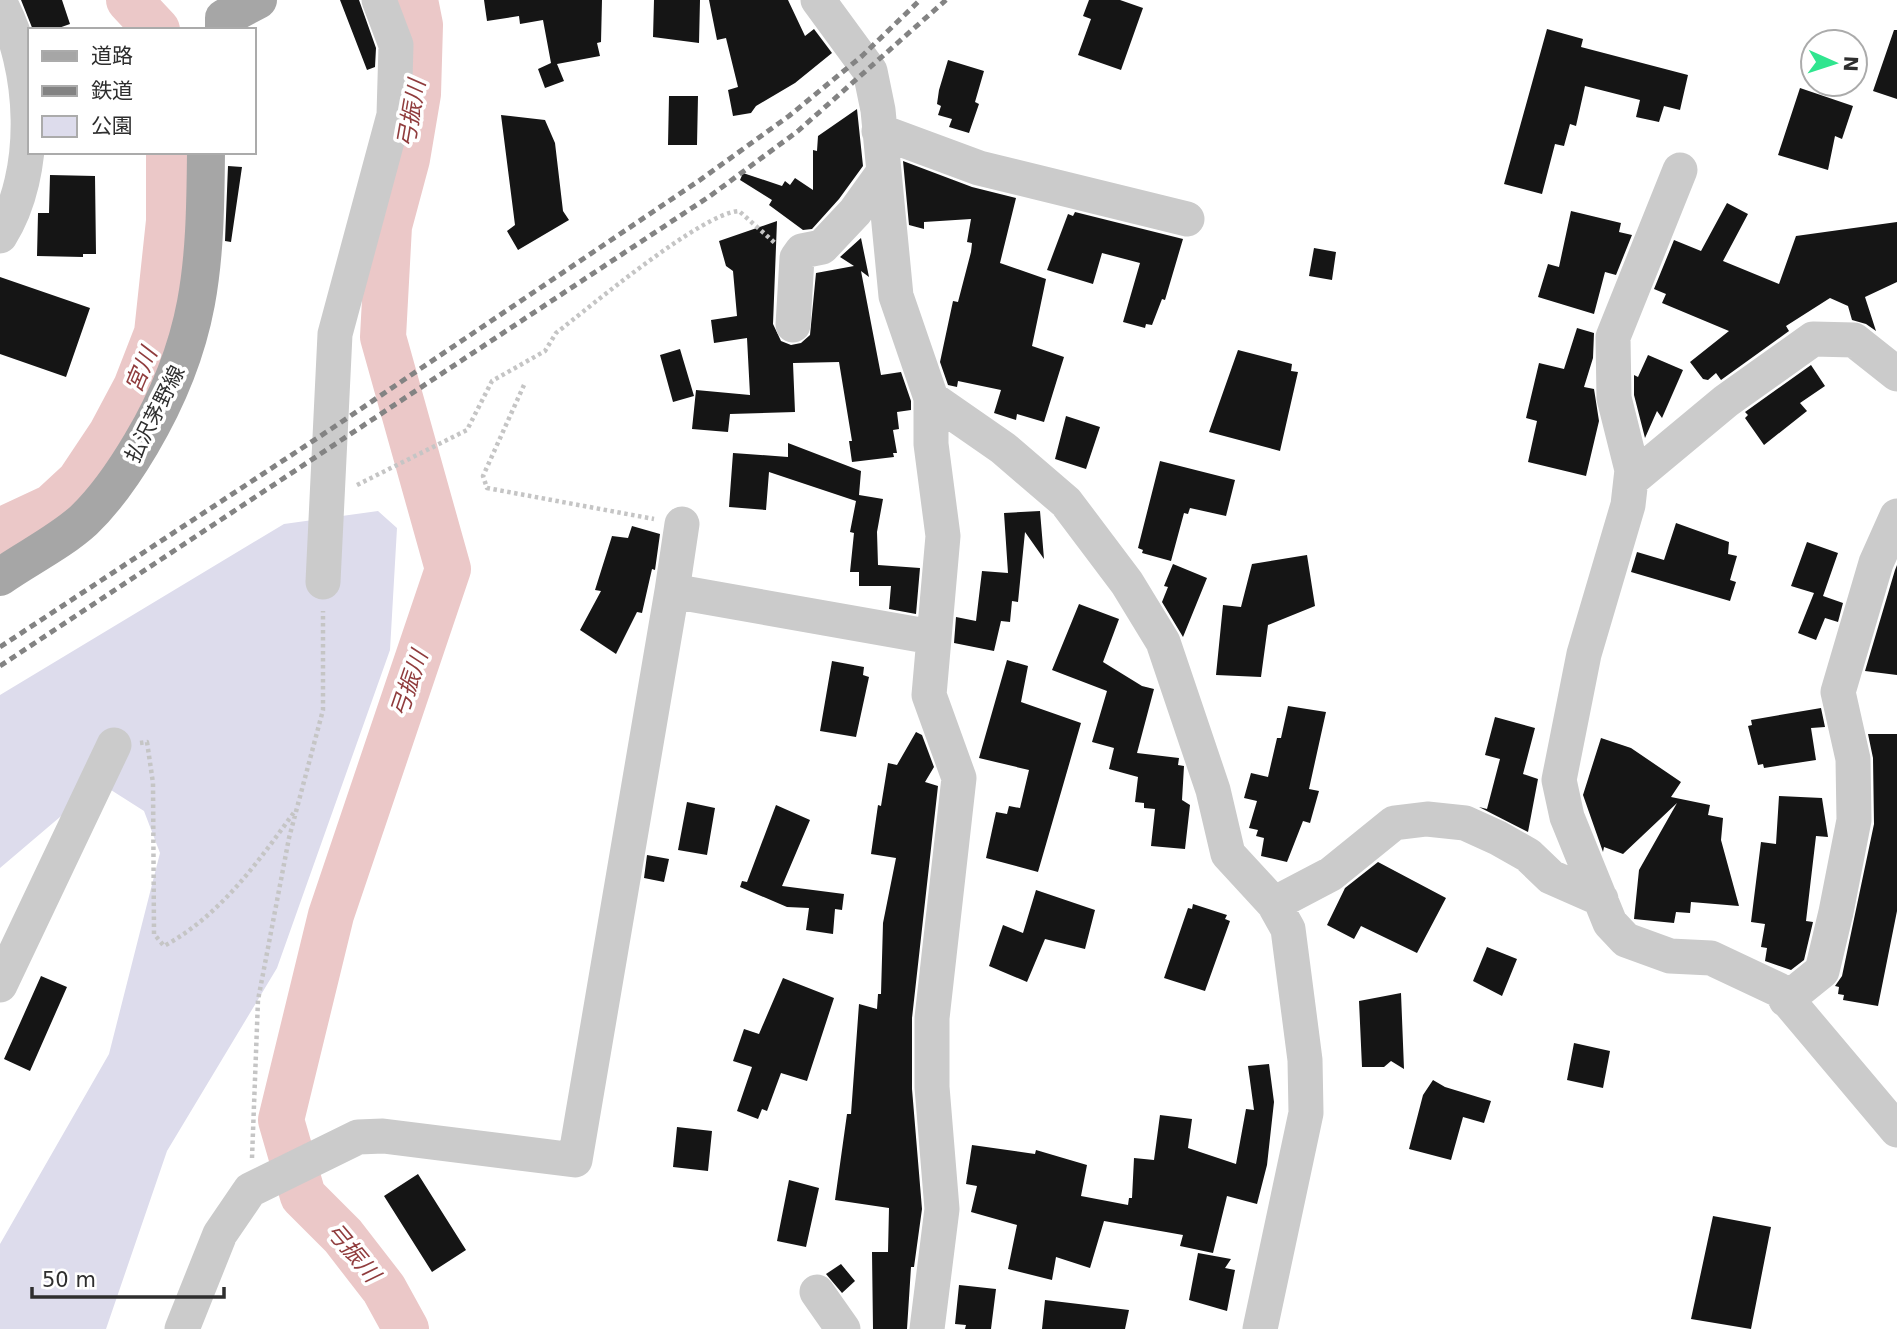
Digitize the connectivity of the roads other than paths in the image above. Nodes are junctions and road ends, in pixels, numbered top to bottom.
1 (258, 0) edge
2 (379, 0) edge
3 (818, 0) edge
4 (0, 3) edge
5 (217, 26) edge
6 (19, 130) edge
7 (879, 131) junction
8 (206, 154) edge
9 (1680, 170) dead end
10 (883, 173) junction
11 (1187, 219) dead end
12 (0, 236) edge
13 (793, 325) dead end
14 (1897, 374) edge
15 (931, 398) junction
16 (1631, 480) junction
17 (1897, 516) edge
18 (682, 524) road end
19 (0, 576) edge
20 (323, 582) road end
21 (671, 591) junction
22 (932, 637) junction
23 (114, 745) road end
24 (1601, 899) junction
25 (1274, 904) junction
26 (0, 985) edge
27 (1786, 1000) junction
28 (1897, 1130) edge
29 (817, 1292) dead end
30 (182, 1329) edge
31 (843, 1329) edge
32 (927, 1329) edge
33 (1260, 1329) edge

1 - 5 main road
2 - 20 street
3 - 7 street
4 - 6 street
6 - 12 street
7 - 10 street
7 - 11 street
8 - 19 main road, 払沢茅野線
9 - 16 street
10 - 13 street
10 - 15 street
14 - 16 street
15 - 22 street
15 - 25 street
16 - 24 street
17 - 27 street
18 - 21 street
21 - 22 street
21 - 30 street
22 - 32 street
23 - 26 street
24 - 25 street
24 - 27 street
25 - 33 street
27 - 28 street
29 - 31 street

